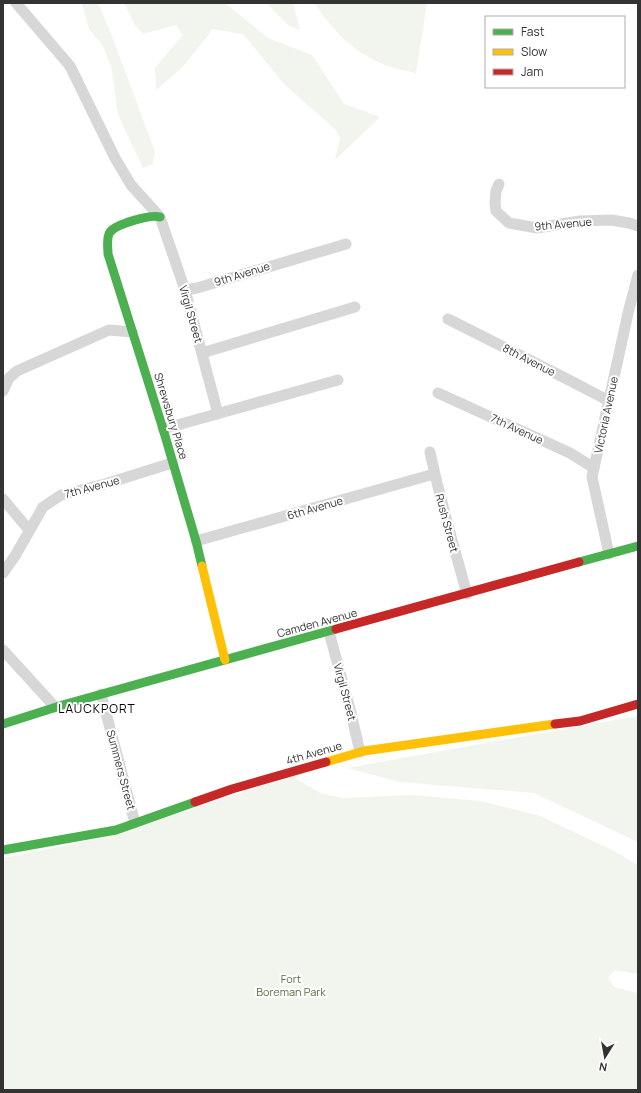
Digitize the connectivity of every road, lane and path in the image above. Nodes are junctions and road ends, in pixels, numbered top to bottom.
1 (16, 3) edge
2 (498, 184) dead end
3 (160, 217) junction
4 (638, 226) edge
5 (346, 244) dead end
6 (638, 275) edge
7 (185, 290) junction
8 (355, 307) dead end
9 (448, 319) dead end
10 (132, 332) junction
11 (202, 353) junction
12 (338, 380) dead end
13 (3, 392) edge
14 (438, 393) dead end
15 (609, 401) junction
16 (218, 414) junction
17 (163, 429) junction
18 (430, 452) dead end
19 (172, 463) junction
20 (594, 468) junction
21 (434, 474) junction
22 (3, 499) edge
23 (29, 530) junction
24 (196, 541) junction
25 (638, 546) edge
26 (609, 554) junction
27 (3, 573) edge
28 (467, 594) junction
29 (329, 632) junction
30 (3, 650) edge
31 (225, 660) junction
32 (101, 694) junction
33 (638, 704) edge
34 (55, 707) junction
35 (3, 724) edge
36 (360, 752) junction
37 (135, 823) junction
38 (3, 850) edge

1 - 3 street
2 - 4 street, 9th Avenue
3 - 7 street, Virgil Street
3 - 10 street, Shrewsbury Place
5 - 7 street, 9th Avenue
6 - 15 street, Victoria Avenue
7 - 11 street, Virgil Street
8 - 11 street
9 - 15 street, 8th Avenue
10 - 13 street
10 - 17 street, Shrewsbury Place
11 - 16 street, Virgil Street
12 - 16 street
14 - 20 street, 7th Avenue
15 - 20 street, Victoria Avenue
16 - 17 street
17 - 19 street, Shrewsbury Place
18 - 21 street, Rush Street
19 - 23 street, 7th Avenue
19 - 24 street, Shrewsbury Place
20 - 26 street, Victoria Avenue
21 - 24 street, 6th Avenue
21 - 28 street, Rush Street
22 - 23 street
23 - 27 street, 7th Avenue
24 - 31 street, Shrewsbury Place
25 - 26 street, Camden Avenue
26 - 28 street, Camden Avenue
28 - 29 street, Camden Avenue
29 - 31 street, Camden Avenue
29 - 36 street, Virgil Street
30 - 34 street
31 - 32 street, Camden Avenue
32 - 34 street, Camden Avenue
32 - 37 street, Summers Street
33 - 36 street, 4th Avenue
34 - 35 street, Camden Avenue
36 - 37 street, 4th Avenue
37 - 38 street, 4th Avenue

